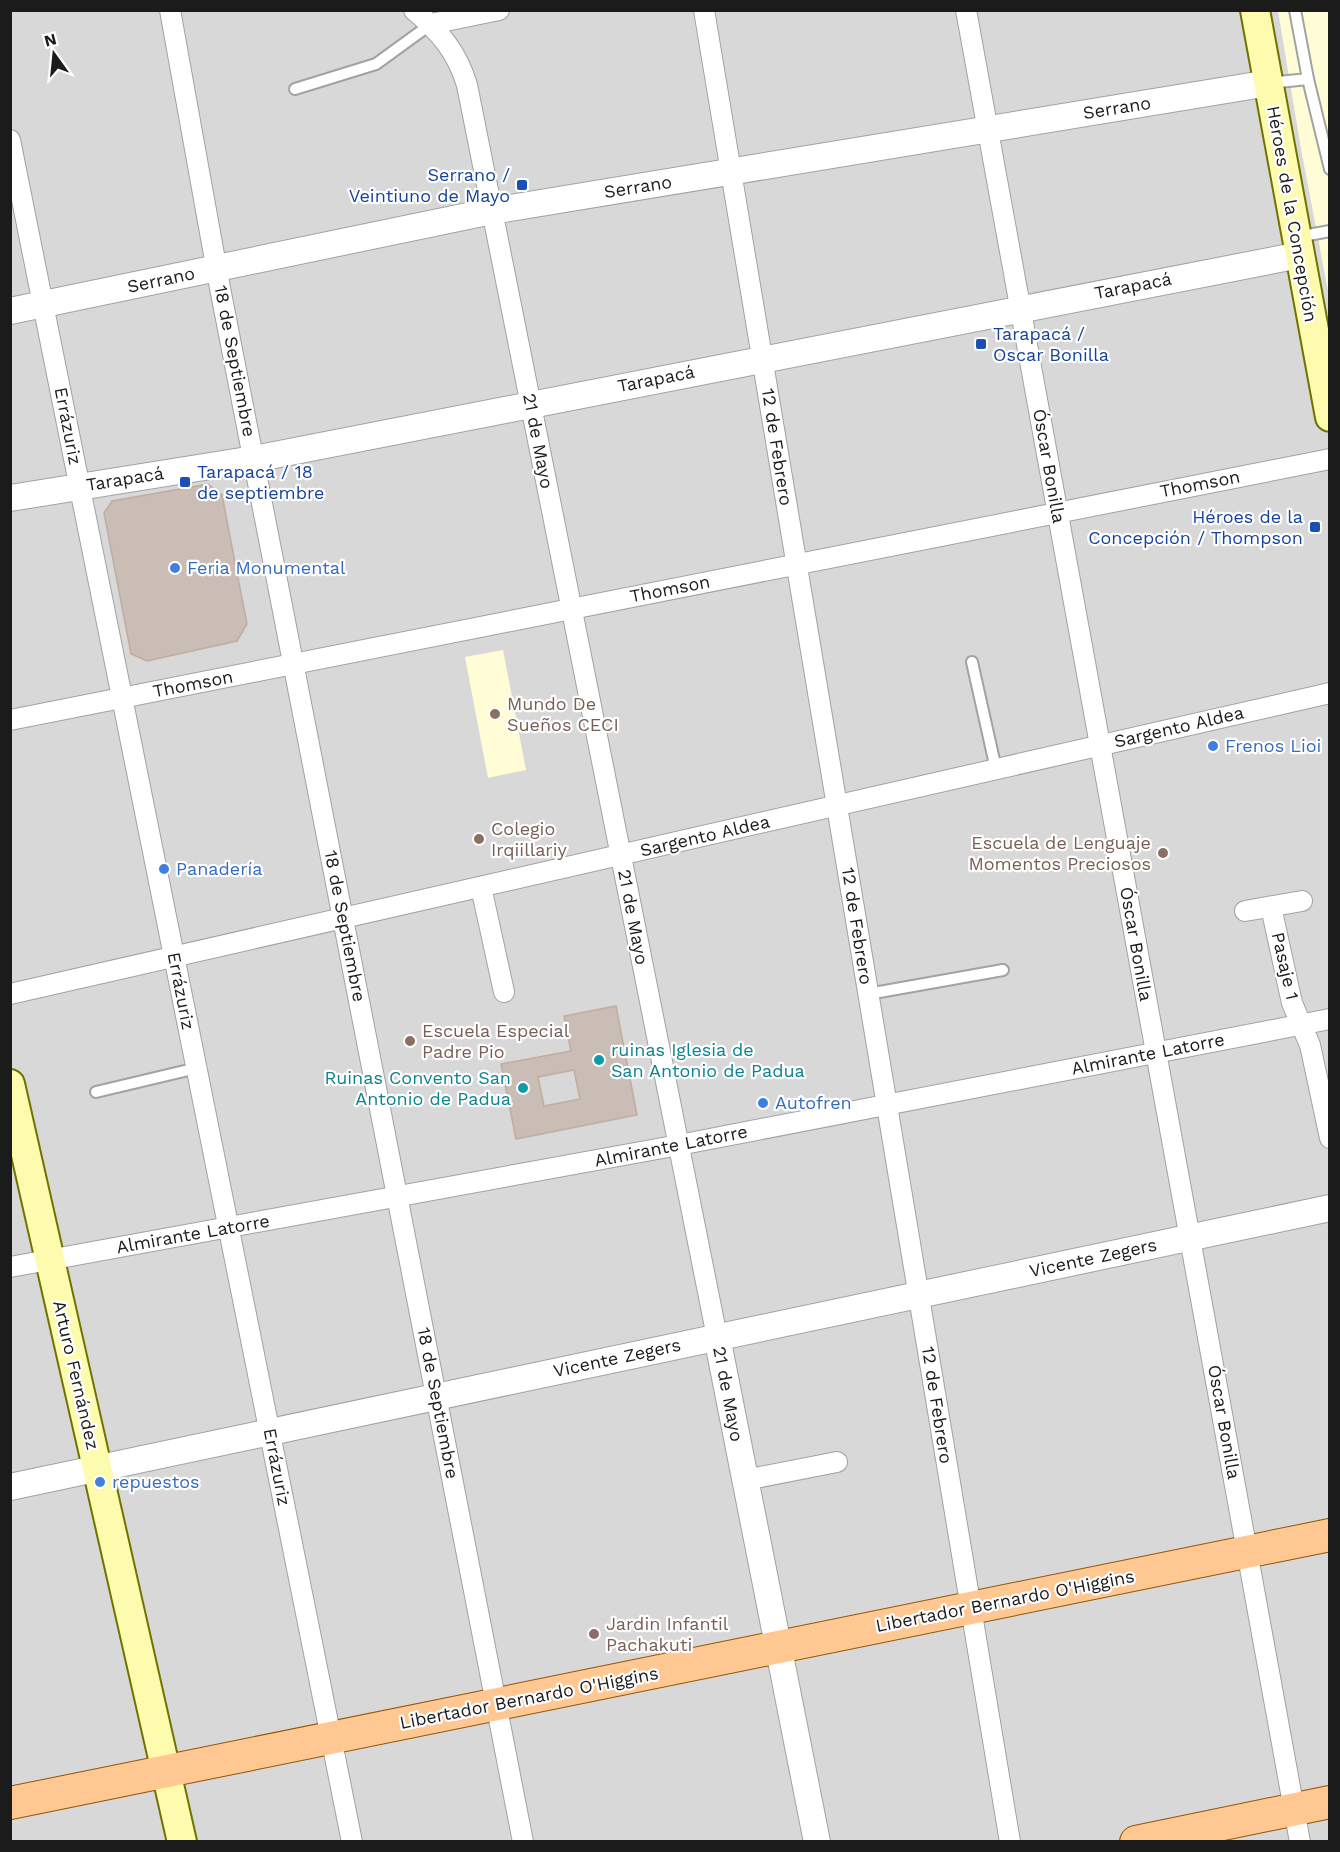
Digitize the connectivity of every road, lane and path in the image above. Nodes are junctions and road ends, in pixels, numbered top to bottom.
1 (170, 10) edge
2 (414, 10) edge
3 (499, 10) edge
4 (704, 10) edge
5 (966, 10) edge
6 (1255, 10) edge
7 (1295, 10) edge
8 (431, 24) junction
9 (1308, 79) junction
10 (1269, 83) junction
11 (295, 89) dead end
12 (988, 129) junction
13 (10, 140) edge
14 (1329, 169) edge
15 (731, 172) junction
16 (492, 211) junction
17 (1329, 231) edge
18 (1298, 246) junction
19 (217, 268) junction
20 (43, 304) junction
21 (1020, 308) junction
22 (10, 311) edge
23 (762, 358) junction
24 (530, 403) junction
25 (1329, 417) edge
26 (254, 459) junction
27 (1329, 459) edge
28 (80, 487) junction
29 (10, 498) edge
30 (1058, 512) junction
31 (796, 564) junction
32 (571, 609) junction
33 (972, 662) dead end
34 (294, 664) junction
35 (1329, 693) edge
36 (122, 698) junction
37 (10, 720) edge
38 (1100, 745) junction
39 (996, 770) junction
40 (837, 806) junction
41 (621, 856) junction
42 (481, 887) junction
43 (1302, 901) dead end
44 (1272, 907) junction
45 (1245, 911) dead end
46 (344, 919) junction
47 (174, 957) junction
48 (1003, 970) dead end
49 (504, 993) dead end
50 (10, 994) edge
51 (868, 994) junction
52 (1329, 1019) edge
53 (1301, 1024) junction
54 (1156, 1052) junction
55 (197, 1068) junction
56 (10, 1084) edge
57 (96, 1092) dead end
58 (887, 1104) junction
59 (1329, 1138) edge
60 (678, 1145) junction
61 (398, 1197) junction
62 (1329, 1208) edge
63 (229, 1228) junction
64 (1190, 1237) junction
65 (50, 1260) junction
66 (10, 1267) edge
67 (918, 1295) junction
68 (717, 1337) junction
69 (437, 1396) junction
70 (270, 1432) junction
71 (837, 1462) dead end
72 (97, 1468) junction
73 (745, 1480) junction
74 (10, 1487) edge
75 (1329, 1535) edge
76 (1247, 1552) junction
77 (971, 1608) junction
78 (778, 1647) junction
79 (497, 1704) junction
80 (331, 1738) junction
81 (166, 1772) junction
82 (1329, 1802) edge
83 (10, 1803) edge
84 (1294, 1809) junction
85 (182, 1842) edge
86 (352, 1842) edge
87 (524, 1842) edge
88 (817, 1842) edge
89 (1010, 1842) edge
90 (1136, 1842) edge
91 (1300, 1842) edge

1 - 19 street, 18 de Septiembre
2 - 8 street, 21 de Mayo
3 - 8 street
4 - 15 street, 12 de Febrero
5 - 12 street, Óscar Bonilla
6 - 10 main road, Héroes de la Concepción
7 - 9 lane
8 - 11 lane
8 - 16 street, 21 de Mayo
9 - 10 lane
9 - 14 lane
10 - 12 street, Serrano
10 - 18 main road, Héroes de la Concepción
12 - 15 street, Serrano
12 - 21 street, Óscar Bonilla
13 - 20 street, Errázuriz
15 - 16 street, Serrano
15 - 23 street, 12 de Febrero
16 - 19 street, Serrano
16 - 24 street, 21 de Mayo
17 - 18 lane
18 - 21 street, Tarapacá
18 - 25 main road, Héroes de la Concepción
19 - 20 street, Serrano
19 - 26 street, 18 de Septiembre
20 - 22 street, Serrano
20 - 28 street, Errázuriz
21 - 23 street, Tarapacá
21 - 30 street, Óscar Bonilla
23 - 24 street, Tarapacá
23 - 31 street, 12 de Febrero
24 - 26 street, Tarapacá
24 - 32 street, 21 de Mayo
26 - 28 street, Tarapacá
26 - 34 street, 18 de Septiembre
27 - 30 street, Thomson
28 - 29 street, Tarapacá
28 - 36 street, Errázuriz
30 - 31 street, Thomson
30 - 38 street, Óscar Bonilla
31 - 32 street, Thomson
31 - 40 street, 12 de Febrero
32 - 34 street, Thomson
32 - 41 street, 21 de Mayo
33 - 39 lane
34 - 36 street, Thomson
34 - 46 street, 18 de Septiembre
35 - 38 street, Sargento Aldea
36 - 37 street, Thomson
36 - 47 street, Errázuriz
38 - 39 street, Sargento Aldea
38 - 54 street, Óscar Bonilla
39 - 40 street, Sargento Aldea
40 - 41 street, Sargento Aldea
40 - 51 street, 12 de Febrero
41 - 42 street, Sargento Aldea
41 - 60 street, 21 de Mayo
42 - 46 street, Sargento Aldea
42 - 49 street
43 - 44 street, Pasaje 1
44 - 45 street, Pasaje 1
44 - 53 street, Pasaje 1
46 - 47 street, Sargento Aldea
46 - 61 street, 18 de Septiembre
47 - 50 street, Sargento Aldea
47 - 55 street, Errázuriz
48 - 51 lane
51 - 58 street, 12 de Febrero
52 - 53 street, Almirante Latorre
53 - 54 street, Almirante Latorre
53 - 59 street, Pasaje 1
54 - 58 street, Almirante Latorre
54 - 64 street, Óscar Bonilla
55 - 57 lane
55 - 63 street, Errázuriz
56 - 65 main road, Arturo Fernández
58 - 60 street, Almirante Latorre
58 - 67 street, 12 de Febrero
60 - 61 street, Almirante Latorre
60 - 68 street, 21 de Mayo
61 - 63 street, Almirante Latorre
61 - 69 street, 18 de Septiembre
62 - 64 street, Vicente Zegers
63 - 65 street, Almirante Latorre
63 - 70 street, Errázuriz
64 - 67 street, Vicente Zegers
64 - 76 street, Óscar Bonilla
65 - 66 street, Almirante Latorre
65 - 72 main road, Arturo Fernández
67 - 68 street, Vicente Zegers
67 - 77 street, 12 de Febrero
68 - 69 street, Vicente Zegers
68 - 73 street, 21 de Mayo
69 - 70 street, Vicente Zegers
69 - 79 street, 18 de Septiembre
70 - 72 street, Vicente Zegers
70 - 80 street, Errázuriz
71 - 73 street
72 - 74 street, Vicente Zegers
72 - 81 main road, Arturo Fernández
73 - 78 street, 21 de Mayo
75 - 76 main road, Libertador Bernardo O'Higgins
76 - 77 main road, Libertador Bernardo O'Higgins
76 - 84 street, Óscar Bonilla
77 - 78 main road, Libertador Bernardo O'Higgins
77 - 89 street, 12 de Febrero
78 - 79 main road, Libertador Bernardo O'Higgins
78 - 88 street, 21 de Mayo
79 - 80 main road, Libertador Bernardo O'Higgins
79 - 87 street, 18 de Septiembre
80 - 81 main road, Libertador Bernardo O'Higgins
80 - 86 street, Errázuriz
81 - 83 main road, Libertador Bernardo O'Higgins
81 - 85 main road, Arturo Fernández
82 - 84 main road
84 - 90 main road
84 - 91 street, Óscar Bonilla

